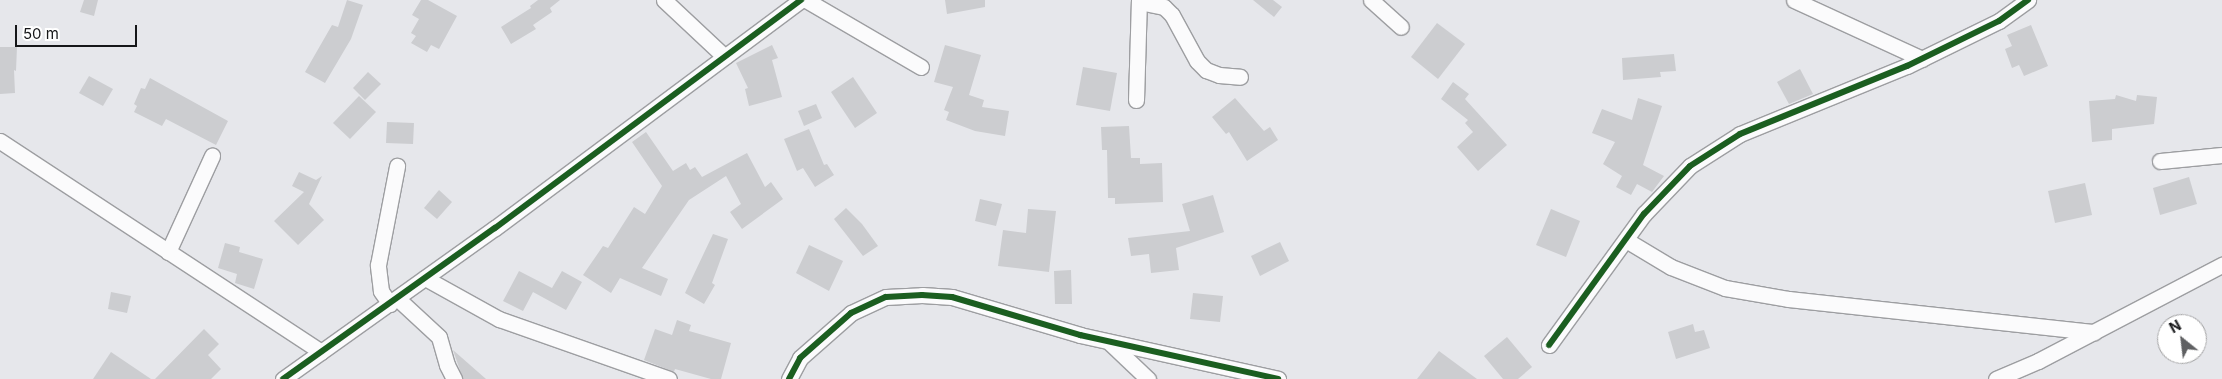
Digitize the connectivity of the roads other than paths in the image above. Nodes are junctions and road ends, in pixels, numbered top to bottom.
1 (664, 0) edge
2 (1371, 0) edge
3 (1794, 0) edge
4 (2028, 0) edge
5 (797, 1) edge
6 (1139, 1) edge
7 (1401, 27) dead end
8 (725, 57) junction
9 (1922, 59) junction
10 (921, 67) dead end
11 (1240, 77) dead end
12 (1136, 100) dead end
13 (0, 140) edge
14 (2222, 155) edge
15 (212, 156) dead end
16 (2160, 161) dead end
17 (397, 166) dead end
18 (1626, 240) junction
19 (168, 252) junction
20 (2222, 266) edge
21 (425, 278) junction
22 (394, 302) junction
23 (2094, 332) junction
24 (1108, 341) junction
25 (1549, 345) dead end
26 (321, 352) junction
27 (283, 379) edge
28 (454, 379) edge
29 (669, 379) edge
30 (788, 379) edge
31 (1148, 379) edge
32 (1278, 379) edge
33 (1996, 379) edge

1 - 8 street
2 - 7 street
3 - 9 street
4 - 9 street
5 - 8 street
5 - 10 street
6 - 11 street
6 - 12 street
8 - 21 street
9 - 18 street
13 - 19 street
14 - 16 street
15 - 19 street
17 - 22 street
18 - 23 street
18 - 25 street
19 - 26 street
20 - 23 street
21 - 22 street
21 - 29 street
22 - 26 street
22 - 28 street
23 - 33 street
24 - 30 street
24 - 31 street
24 - 32 street
26 - 27 street

